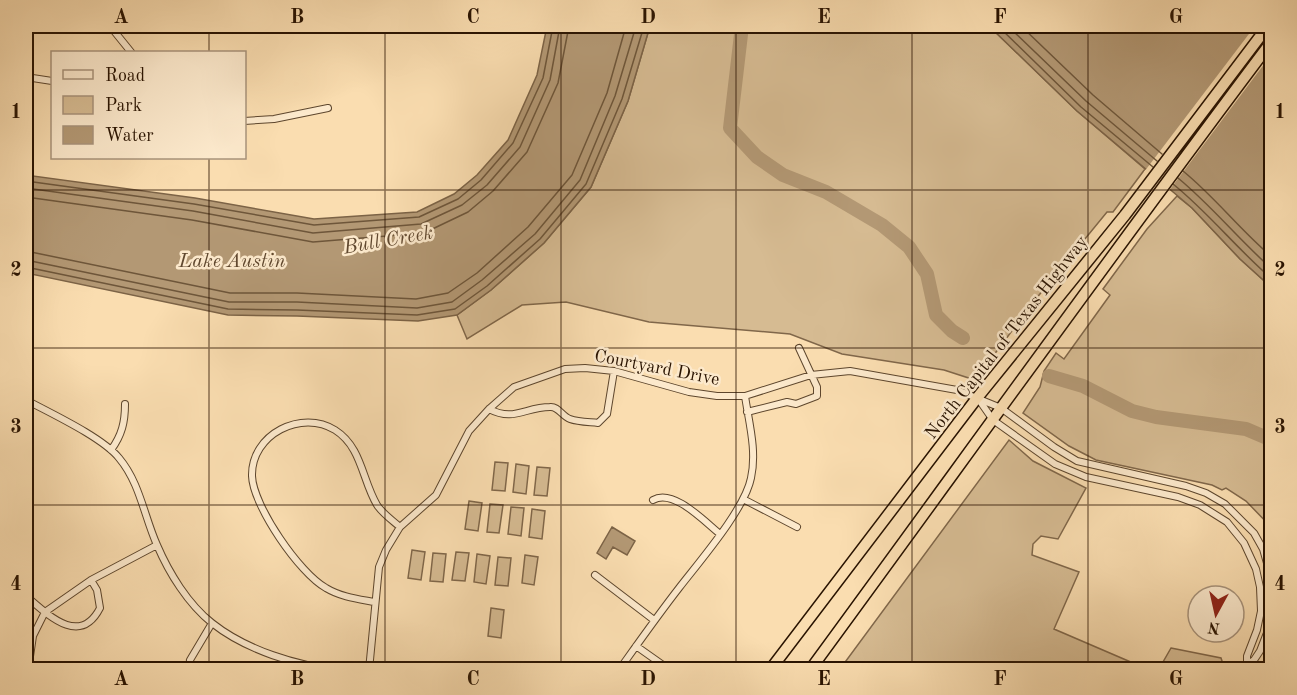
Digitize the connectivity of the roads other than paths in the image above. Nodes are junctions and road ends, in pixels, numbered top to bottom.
1 (110, 26) edge
2 (1268, 26) edge
3 (1272, 41) edge
4 (130, 51) edge
5 (26, 77) edge
6 (51, 81) edge
7 (328, 108) dead end
8 (246, 121) edge
9 (799, 348) dead end
10 (614, 371) junction
11 (811, 375) junction
12 (745, 396) junction
13 (977, 398) junction
14 (26, 400) edge
15 (125, 404) dead end
16 (489, 408) junction
17 (1001, 408) junction
18 (747, 412) junction
19 (993, 420) junction
20 (111, 450) junction
21 (1181, 484) junction
22 (1178, 497) junction
23 (743, 499) junction
24 (653, 500) dead end
25 (400, 527) junction
26 (797, 527) dead end
27 (720, 534) junction
28 (157, 545) junction
29 (1270, 574) edge
30 (595, 576) dead end
31 (1258, 576) junction
32 (91, 580) junction
33 (1272, 583) edge
34 (1260, 587) junction
35 (26, 596) edge
36 (374, 602) junction
37 (45, 612) junction
38 (654, 620) junction
39 (1272, 620) edge
40 (212, 623) junction
41 (636, 646) junction
42 (190, 660) dead end
43 (1247, 664) junction
44 (299, 667) edge
45 (28, 669) edge
46 (315, 669) edge
47 (339, 669) edge
48 (369, 669) edge
49 (619, 669) edge
50 (670, 669) edge
51 (770, 669) edge
52 (810, 669) edge
53 (1240, 669) edge

1 - 4 street
2 - 13 highway, North Capital of Texas Highway
3 - 17 highway, North Capital of Texas Highway
5 - 6 street
7 - 8 street
9 - 11 street
10 - 12 street, Courtyard Drive
10 - 16 street, Courtyard Drive
10 - 16 street
11 - 12 street, Courtyard Drive
11 - 13 street, Courtyard Drive
11 - 18 street
12 - 18 street
13 - 17 street, Courtyard Drive
13 - 19 street
13 - 51 highway, North Capital of Texas Highway
14 - 20 street
15 - 20 street
16 - 25 street, Courtyard Drive
17 - 19 highway, North Capital of Texas Highway
17 - 21 street, Courtyard Drive
18 - 23 street
19 - 22 street
19 - 52 highway, North Capital of Texas Highway
20 - 28 street
21 - 22 street
21 - 29 street, Courtyard Drive
22 - 31 street
23 - 26 street
23 - 27 street
24 - 27 street
25 - 36 street, Courtyard Drive
25 - 36 street
27 - 38 street
28 - 32 street
28 - 40 street
29 - 31 street
29 - 33 street, Courtyard Drive
30 - 38 street
31 - 34 street
32 - 37 street
32 - 37 street
33 - 34 street
34 - 43 street
35 - 37 street
36 - 48 street, Courtyard Drive
37 - 45 street
38 - 41 street
39 - 43 street
40 - 42 street
40 - 44 street
41 - 49 street
41 - 50 street
43 - 53 street
44 - 46 street
46 - 47 street

